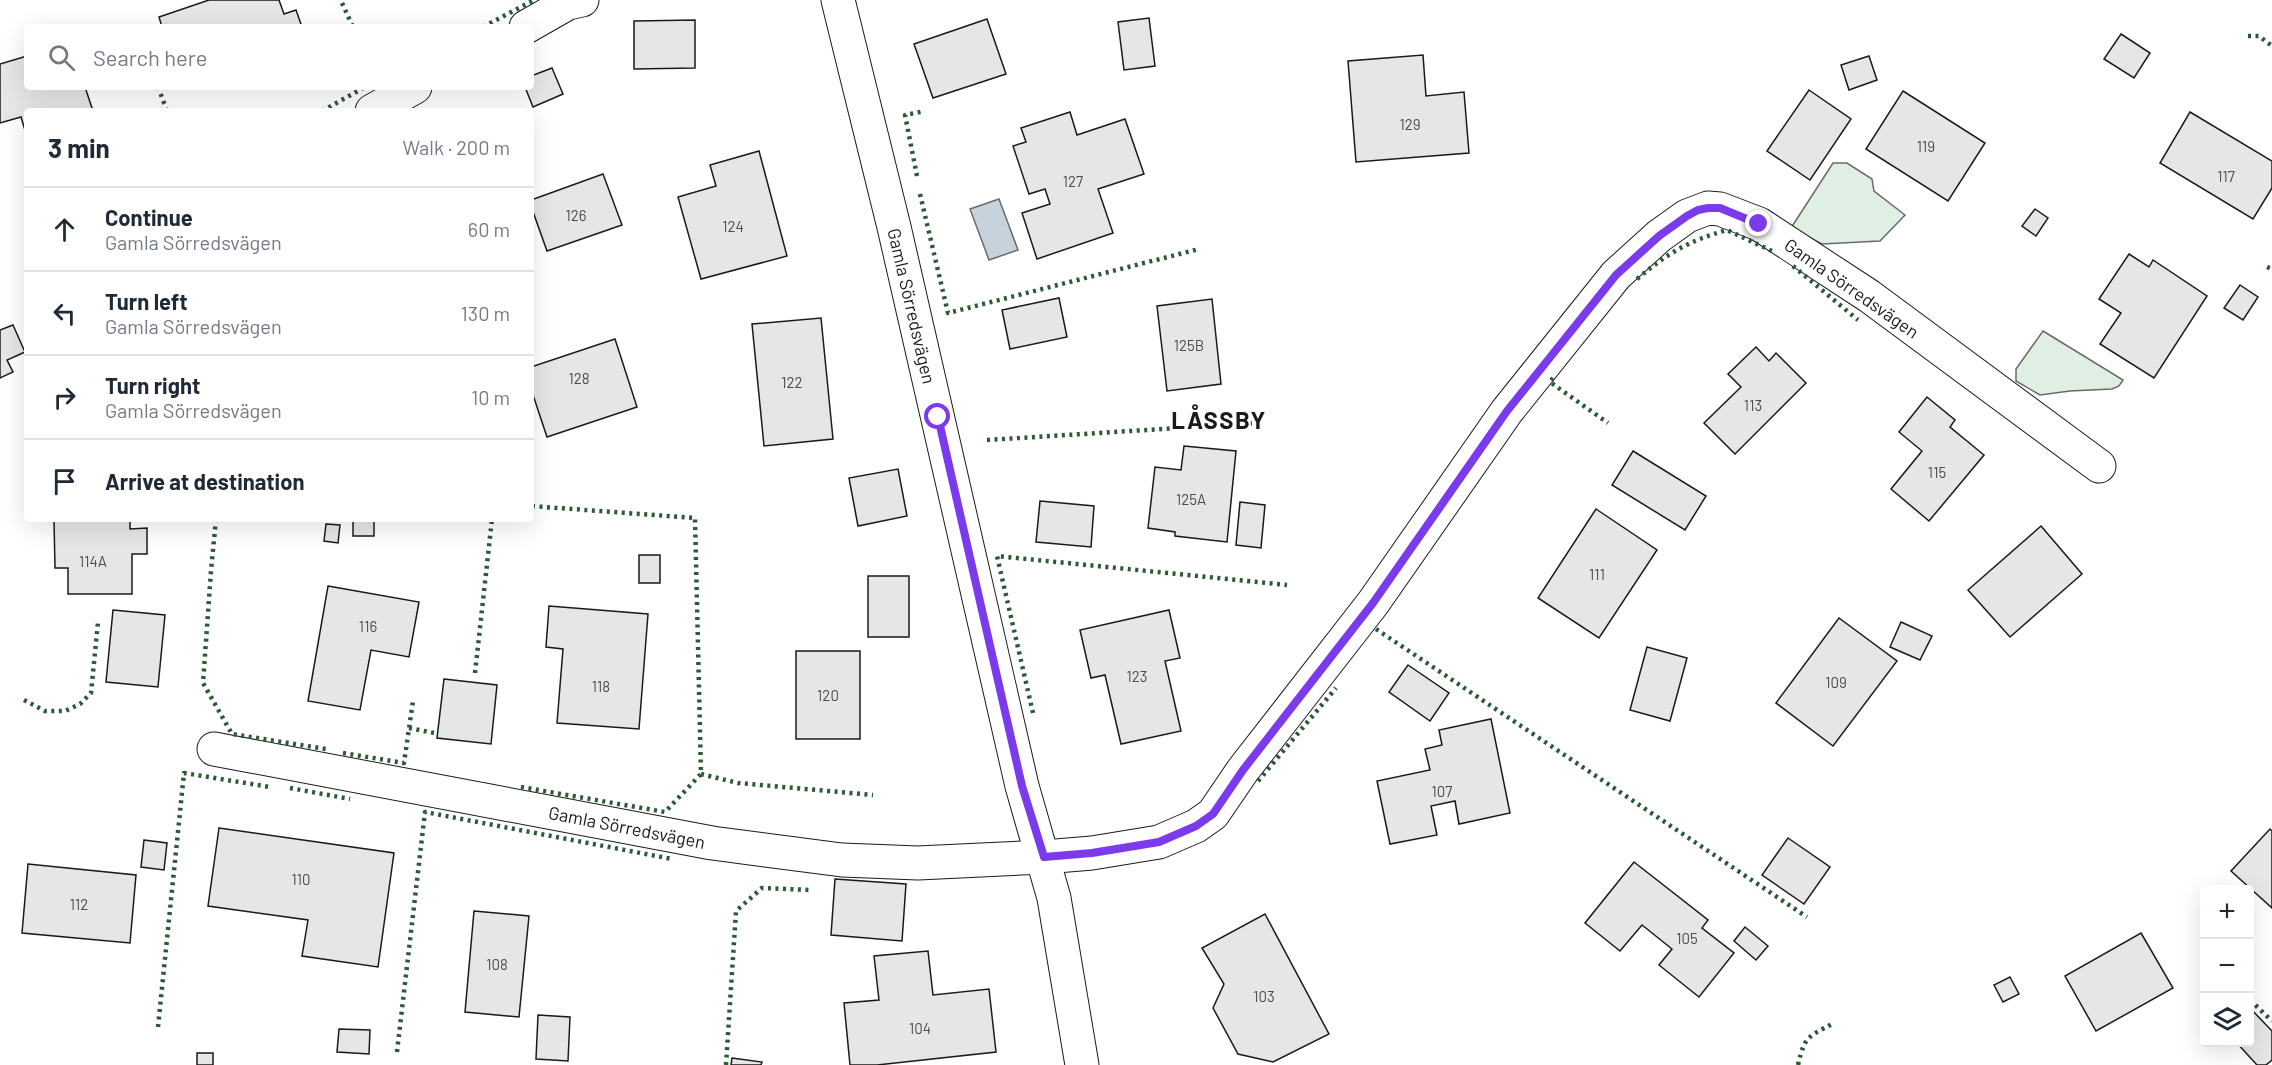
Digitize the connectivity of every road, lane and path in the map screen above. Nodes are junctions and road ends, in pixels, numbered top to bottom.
1 (582, 0) edge
2 (838, 0) edge
3 (531, 24) edge
4 (410, 90) edge
5 (377, 108) edge
6 (2098, 466) dead end
7 (214, 749) dead end
8 (1044, 857) junction
9 (1082, 1065) edge

1 - 3 street
2 - 8 street, Gamla Sörredsvägen
4 - 5 street
6 - 8 street, Gamla Sörredsvägen
7 - 8 street, Gamla Sörredsvägen
8 - 9 street, Gamla Sörredsvägen

